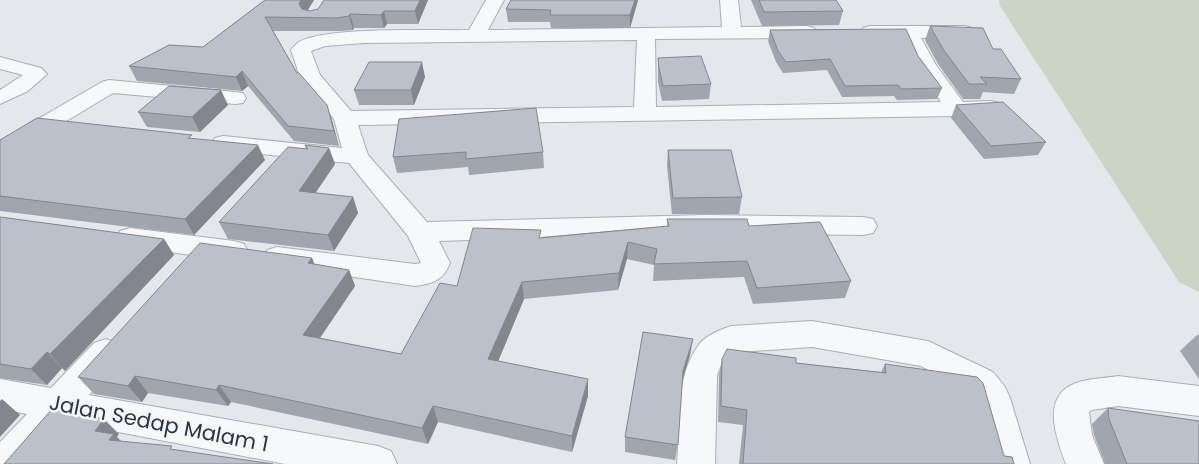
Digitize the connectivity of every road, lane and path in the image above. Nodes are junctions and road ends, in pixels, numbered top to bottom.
1 (495, 0) edge
2 (729, 0) edge
3 (822, 32) edge
4 (849, 32) edge
5 (976, 32) edge
6 (732, 33) junction
7 (646, 34) junction
8 (476, 35) junction
9 (913, 39) edge
10 (0, 63) edge
11 (141, 68) edge
12 (109, 86) junction
13 (0, 98) edge
14 (235, 98) dead end
15 (1003, 107) edge
16 (957, 109) junction
17 (645, 113) junction
18 (345, 118) junction
19 (42, 125) junction
20 (82, 129) edge
21 (201, 141) edge
22 (290, 150) junction
23 (0, 151) edge
24 (356, 157) junction
25 (264, 178) edge
26 (226, 219) edge
27 (863, 226) dead end
28 (420, 232) junction
29 (105, 235) edge
30 (191, 258) junction
31 (123, 333) edge
32 (0, 394) edge
33 (1199, 401) edge
34 (59, 404) junction
35 (5, 464) edge
36 (378, 464) edge
37 (696, 464) edge
38 (1011, 464) edge
39 (1085, 464) edge

1 - 8 street
2 - 6 street
3 - 6 street
4 - 5 street
6 - 7 street
7 - 8 street
7 - 17 street
8 - 18 street
9 - 16 street
10 - 13 street
11 - 12 street
12 - 14 street
12 - 19 street
15 - 16 street
16 - 17 street
17 - 18 street
18 - 24 street
19 - 20 street
19 - 23 street
21 - 22 street
22 - 24 street
22 - 25 street
24 - 28 street
26 - 30 street
27 - 28 street
28 - 30 street
29 - 30 street
31 - 34 street
32 - 34 street, Jalan Sedap Malam 1
33 - 39 street
34 - 35 street
34 - 36 street, Jalan Sedap Malam 1
37 - 38 street

